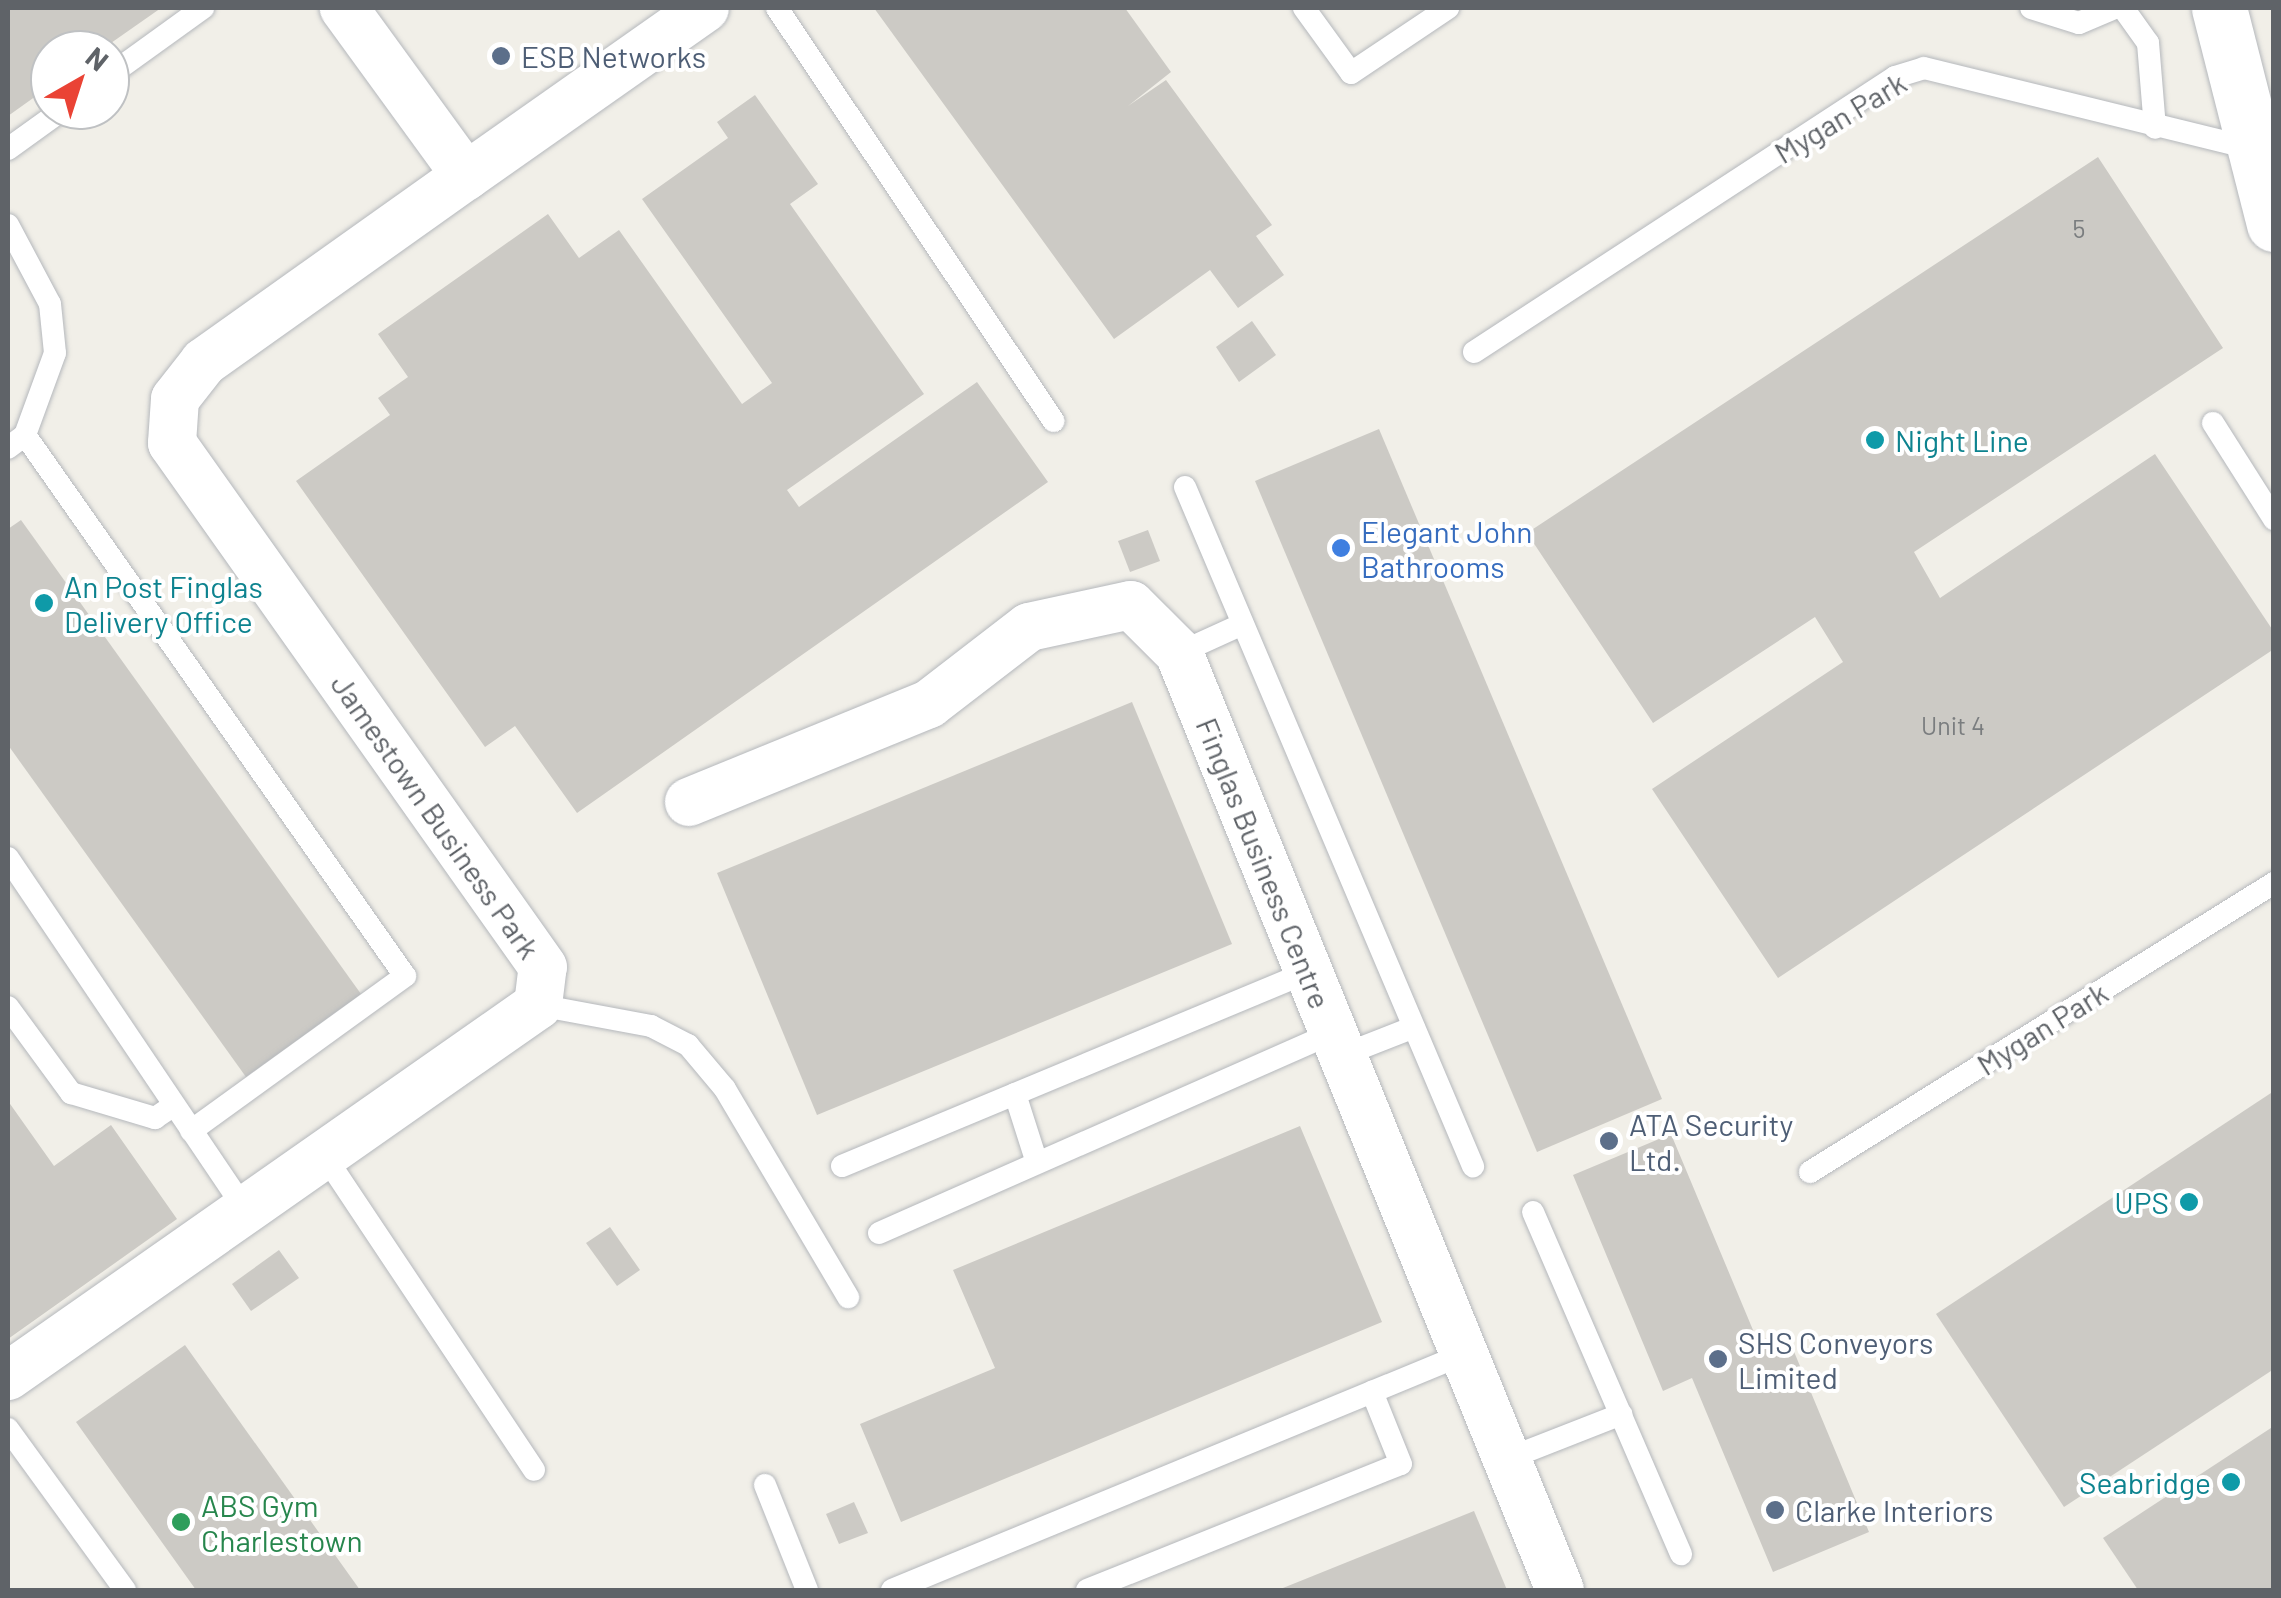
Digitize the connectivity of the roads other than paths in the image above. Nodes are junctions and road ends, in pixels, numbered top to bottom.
1 (203, 8) edge
2 (344, 8) edge
3 (704, 8) edge
4 (777, 8) edge
5 (1304, 8) edge
6 (1448, 8) edge
7 (2031, 8) edge
8 (2115, 8) edge
9 (2123, 8) edge
10 (2219, 8) edge
11 (130, 61) edge
12 (2155, 128) junction
13 (35, 130) edge
14 (2250, 148) junction
15 (8, 150) edge
16 (466, 176) junction
17 (2274, 224) edge
18 (8, 225) edge
19 (1474, 352) dead end
20 (1054, 421) dead end
21 (2213, 423) dead end
22 (16, 442) edge
23 (1185, 487) dead end
24 (2274, 519) edge
25 (1243, 624) junction
26 (1179, 654) junction
27 (688, 802) dead end
28 (8, 858) edge
29 (2274, 883) edge
30 (1308, 972) junction
31 (538, 1005) junction
32 (8, 1008) edge
33 (1414, 1027) junction
34 (1338, 1044) junction
35 (1015, 1094) junction
36 (174, 1105) junction
37 (192, 1131) junction
38 (322, 1152) junction
39 (1037, 1163) junction
40 (842, 1166) dead end
41 (1473, 1166) dead end
42 (1810, 1172) dead end
43 (244, 1208) junction
44 (1533, 1212) dead end
45 (879, 1233) dead end
46 (848, 1297) dead end
47 (1464, 1354) junction
48 (8, 1376) edge
49 (1372, 1392) junction
50 (1622, 1414) junction
51 (8, 1429) edge
52 (1507, 1460) junction
53 (534, 1470) dead end
54 (765, 1485) dead end
55 (1681, 1554) dead end
56 (125, 1590) edge
57 (807, 1590) edge
58 (892, 1590) edge
59 (1087, 1590) edge
60 (1560, 1590) edge

1 - 11 lane
2 - 16 street
3 - 16 street, Jamestown Business Park
4 - 20 lane
5 - 6 lane
7 - 8 lane
9 - 12 lane
10 - 14 street
12 - 14 lane, Mygan Park
12 - 19 lane, Mygan Park
13 - 15 lane
14 - 17 street
16 - 31 street, Jamestown Business Park
18 - 22 lane
21 - 24 lane
22 - 37 lane
23 - 25 lane
25 - 26 lane
25 - 33 lane
26 - 27 street, Finglas Business Centre
26 - 30 street, Finglas Business Centre
28 - 36 lane
29 - 42 lane, Mygan Park
30 - 34 street, Finglas Business Centre
30 - 35 lane
31 - 38 street, Jamestown Business Park
31 - 46 lane
32 - 36 lane
33 - 34 lane
33 - 41 lane
34 - 39 lane
34 - 47 street, Finglas Business Centre
35 - 39 lane
35 - 40 lane
36 - 37 lane
37 - 43 lane
38 - 43 street, Jamestown Business Park
38 - 53 lane
39 - 45 lane
43 - 48 street, Jamestown Business Park
44 - 50 lane
47 - 49 lane
47 - 52 street, Finglas Business Centre
49 - 58 lane
49 - 59 lane
50 - 52 lane
50 - 55 lane
51 - 56 lane
52 - 60 street, Finglas Business Centre
54 - 57 lane

